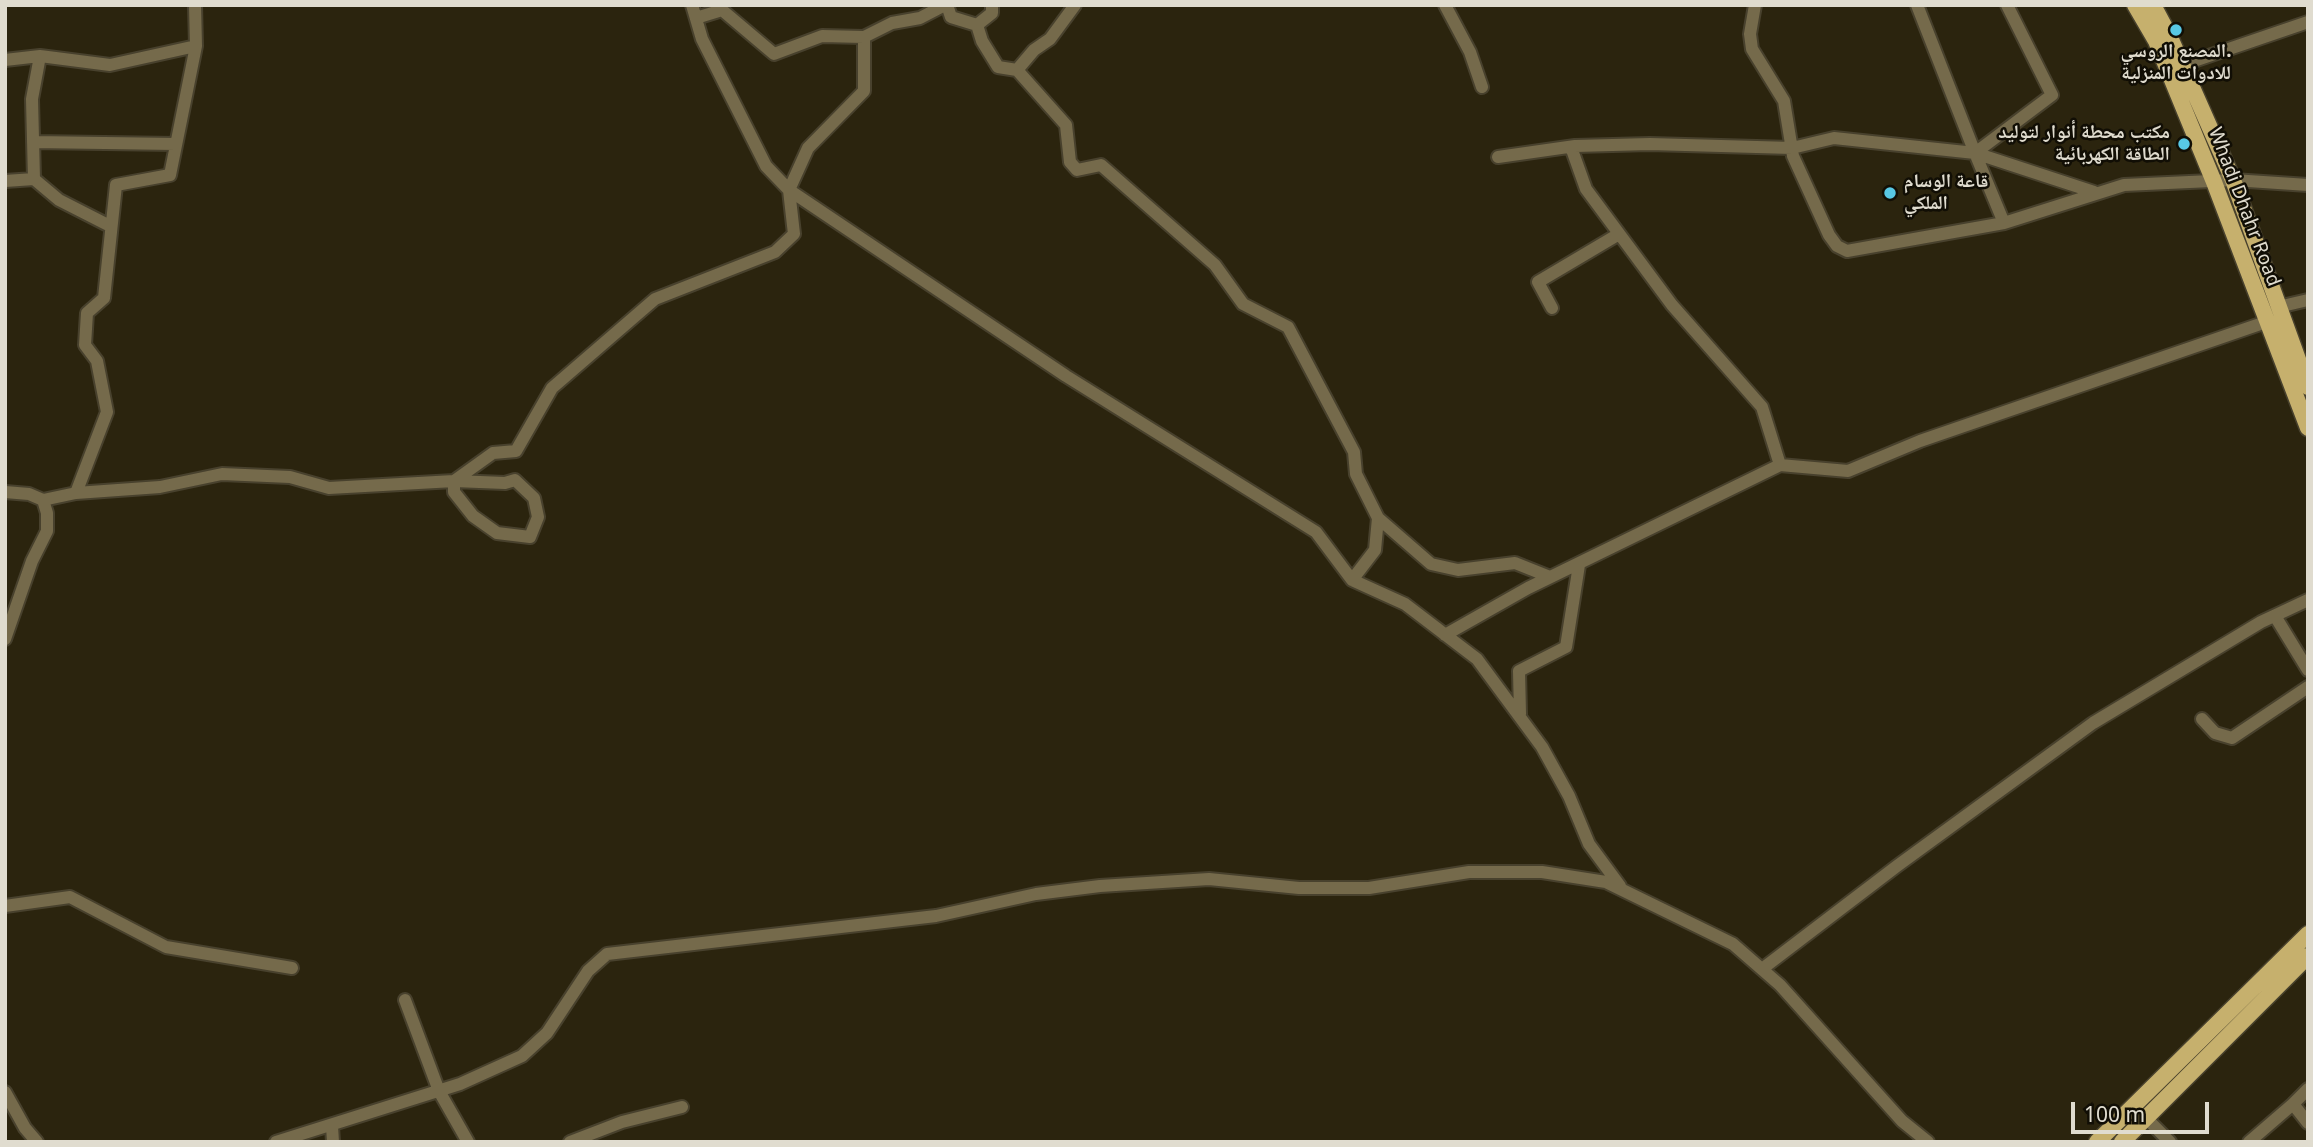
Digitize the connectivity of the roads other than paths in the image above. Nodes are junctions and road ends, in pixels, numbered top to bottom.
1 (195, 5) edge
2 (946, 5) edge
3 (992, 5) edge
4 (1075, 5) edge
5 (1445, 5) edge
6 (1755, 5) edge
7 (1917, 5) edge
8 (2007, 5) edge
9 (2135, 5) edge
10 (2153, 5) edge
11 (694, 12) edge
12 (2308, 22) edge
13 (977, 25) junction
14 (864, 37) junction
15 (196, 46) junction
16 (40, 56) junction
17 (5, 60) edge
18 (2182, 65) junction
19 (1017, 70) junction
20 (1482, 87) dead end
21 (33, 142) junction
22 (176, 144) junction
23 (1571, 147) junction
24 (1791, 148) junction
25 (1975, 153) junction
26 (1498, 157) dead end
27 (34, 179) junction
28 (2233, 180) junction
29 (5, 181) edge
30 (2214, 182) junction
31 (2308, 185) edge
32 (789, 190) junction
33 (2094, 192) junction
34 (2004, 223) junction
35 (110, 226) junction
36 (1619, 234) junction
37 (2308, 300) edge
38 (2278, 307) junction
39 (1552, 308) dead end
40 (2266, 322) junction
41 (2308, 387) edge
42 (2308, 428) edge
43 (1780, 465) junction
44 (454, 481) junction
45 (5, 492) edge
46 (76, 494) junction
47 (43, 500) junction
48 (1378, 518) junction
49 (1579, 565) junction
50 (1550, 578) junction
51 (1352, 580) junction
52 (2308, 600) edge
53 (2275, 616) junction
54 (1445, 635) junction
55 (5, 639) edge
56 (2308, 670) edge
57 (2308, 687) edge
58 (1520, 714) junction
59 (2202, 719) dead end
60 (1625, 891) junction
61 (5, 906) edge
62 (2308, 934) edge
63 (2308, 956) edge
64 (292, 968) dead end
65 (1762, 970) junction
66 (405, 1000) dead end
67 (2178, 1065) junction
68 (2189, 1078) junction
69 (2308, 1089) edge
70 (439, 1091) junction
71 (5, 1092) edge
72 (2293, 1104) junction
73 (682, 1107) dead end
74 (2147, 1119) junction
75 (2308, 1123) edge
76 (332, 1126) junction
77 (37, 1142) edge
78 (276, 1142) edge
79 (333, 1142) edge
80 (468, 1142) edge
81 (570, 1142) edge
82 (1928, 1142) edge
83 (2097, 1142) edge
84 (2122, 1142) edge
85 (2170, 1142) edge
86 (2249, 1142) edge

1 - 15 street
2 - 13 street
2 - 14 street
3 - 13 street
4 - 19 street
5 - 20 street
6 - 24 street
7 - 25 street
8 - 25 street
9 - 30 main road, Whadi Dhahr Road
10 - 18 main road
11 - 14 street
11 - 32 street
12 - 18 street
13 - 19 street
14 - 32 street
15 - 16 street
15 - 22 street
16 - 17 street
16 - 21 street
18 - 28 main road
19 - 48 street
21 - 22 street
21 - 27 street
22 - 35 street
23 - 24 street
23 - 26 street
23 - 36 street
24 - 25 street
24 - 34 street
25 - 33 street
25 - 34 street
27 - 29 street
27 - 35 street
28 - 30 street
28 - 31 street
28 - 38 main road
30 - 33 street
30 - 40 main road, Whadi Dhahr Road
32 - 44 street
32 - 51 street
33 - 34 street
35 - 46 street
36 - 39 street
36 - 43 street
37 - 38 street
38 - 41 main road
40 - 42 main road, Whadi Dhahr Road
40 - 43 street
43 - 49 street
44 - 44 street
44 - 46 street
45 - 47 street
46 - 47 street
47 - 55 street
48 - 50 street
48 - 51 street
49 - 50 street
49 - 58 street
50 - 54 street
51 - 54 street
52 - 53 street
53 - 56 street
53 - 65 street
54 - 58 street
57 - 59 street
58 - 60 street
60 - 65 street
60 - 70 street
61 - 64 street
62 - 67 main road
63 - 68 main road
65 - 82 street
66 - 70 street
67 - 68 main road
67 - 83 main road
68 - 74 main road
69 - 72 street
70 - 76 street
70 - 80 street
71 - 77 street
72 - 75 street
72 - 86 street
73 - 81 street
74 - 84 main road
74 - 85 street
76 - 78 street
76 - 79 street

